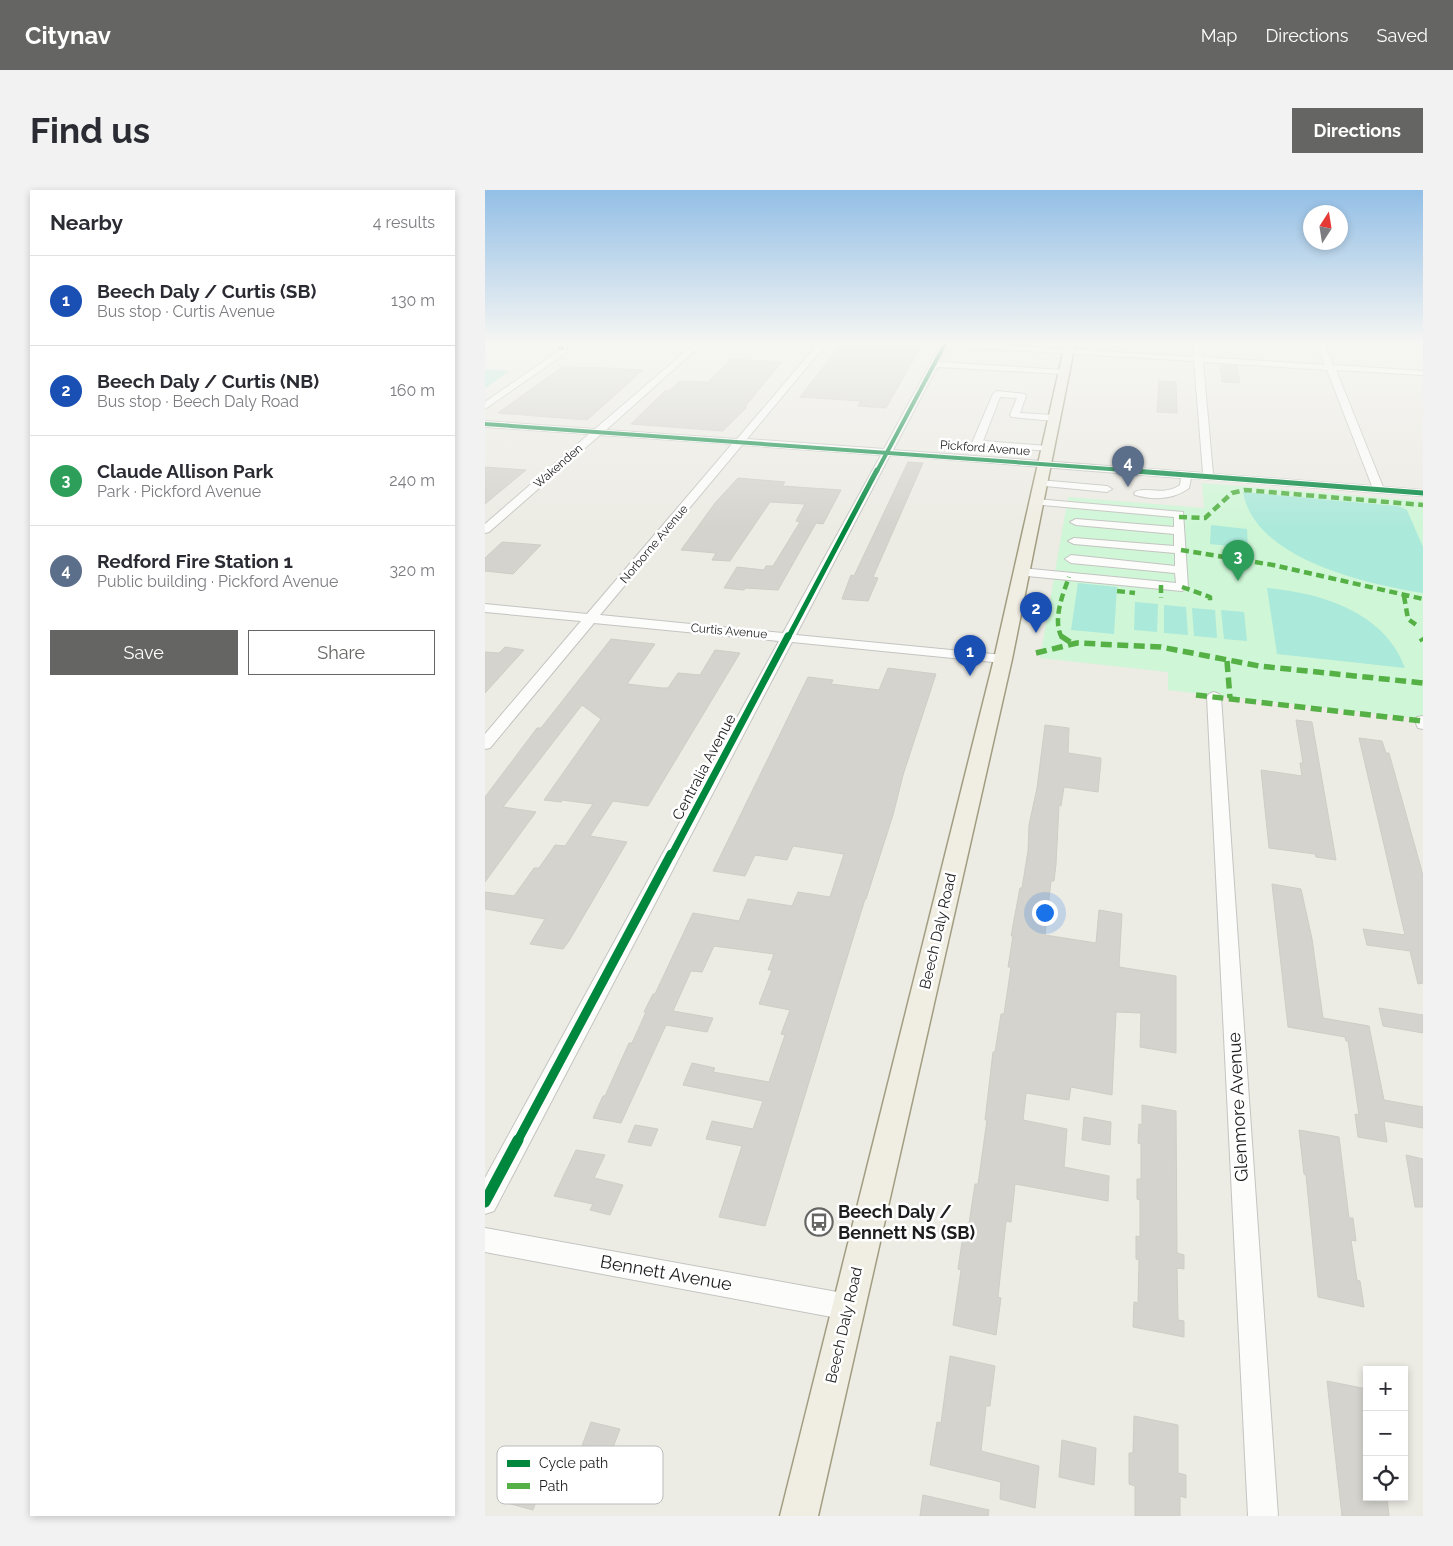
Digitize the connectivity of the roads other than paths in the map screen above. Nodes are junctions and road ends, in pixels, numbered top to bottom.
1 (627, 406) edge
2 (770, 406) edge
3 (912, 406) edge
4 (992, 406) edge
5 (1019, 406) edge
6 (1057, 406) edge
7 (1202, 406) edge
8 (1346, 406) edge
9 (1054, 418) junction
10 (485, 424) edge
11 (597, 432) junction
12 (739, 442) junction
13 (887, 452) junction
14 (1041, 474) junction
15 (1186, 475) junction
16 (1208, 477) junction
17 (1107, 489) dead end
18 (1379, 490) junction
19 (1139, 493) dead end
20 (1423, 494) edge
21 (1079, 506) junction
22 (1076, 522) junction
23 (485, 530) edge
24 (1180, 531) junction
25 (1074, 541) junction
26 (1181, 550) junction
27 (1071, 560) junction
28 (1181, 570) junction
29 (1021, 572) junction
30 (1069, 577) junction
31 (485, 608) edge
32 (592, 618) junction
33 (789, 637) junction
34 (1003, 659) junction
35 (1214, 697) dead end
36 (485, 744) edge
37 (485, 1202) edge
38 (485, 1240) edge
39 (848, 1306) junction
40 (799, 1516) edge
41 (1263, 1516) edge

1 - 11 street, Wakenden
2 - 12 street, Norborne Avenue
3 - 13 street, Centralia Avenue
4 - 14 street
5 - 9 street
6 - 9 main road, Beech Daly Road
7 - 16 street
8 - 18 street
9 - 14 main road, Beech Daly Road
10 - 11 street, Pickford Avenue
11 - 12 street, Pickford Avenue
11 - 23 street, Wakenden
12 - 13 street, Pickford Avenue
12 - 32 street, Norborne Avenue
13 - 14 street, Pickford Avenue
13 - 33 street, Centralia Avenue
14 - 15 street, Pickford Avenue
14 - 17 street
14 - 21 street
14 - 29 main road, Beech Daly Road
15 - 16 street, Pickford Avenue
15 - 19 street
16 - 18 street, Pickford Avenue
18 - 20 street, Pickford Avenue
21 - 22 street
21 - 24 street
22 - 24 street
22 - 25 street
24 - 26 street
25 - 26 street
25 - 27 street
26 - 28 street
27 - 28 street
27 - 30 street
28 - 30 street
29 - 30 street
29 - 34 main road, Beech Daly Road
31 - 32 street, Curtis Avenue
32 - 33 street, Curtis Avenue
32 - 36 street, Norborne Avenue
33 - 34 street, Curtis Avenue
33 - 37 street, Centralia Avenue
34 - 39 main road, Beech Daly Road
35 - 41 street, Glenmore Avenue
38 - 39 street, Bennett Avenue
39 - 40 main road, Beech Daly Road

